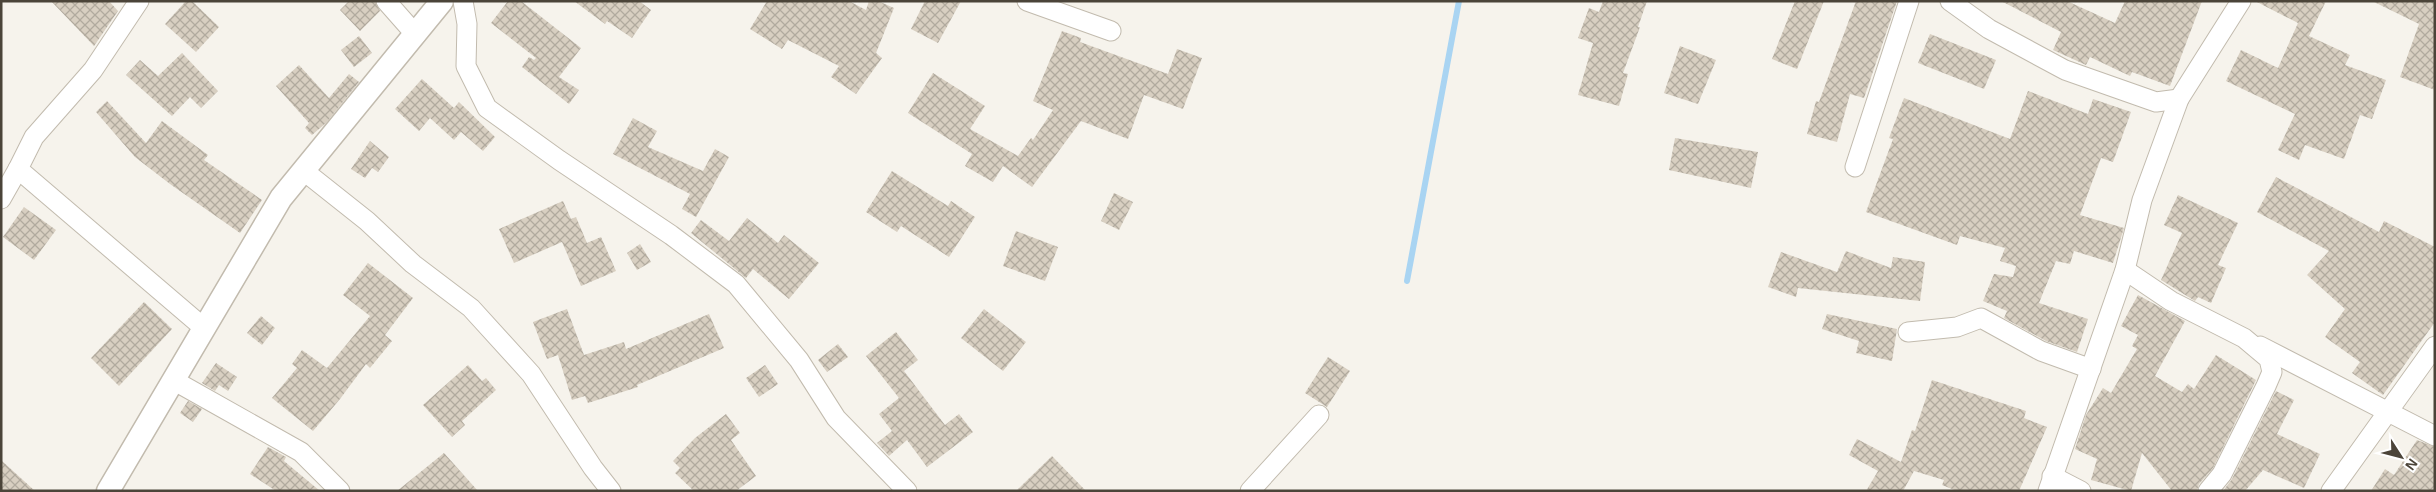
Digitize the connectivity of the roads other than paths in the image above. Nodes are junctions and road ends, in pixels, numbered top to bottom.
1 (139, 1) edge
2 (386, 1) edge
3 (442, 1) edge
4 (464, 1) edge
5 (1028, 1) edge
6 (1909, 1) edge
7 (1950, 1) edge
8 (2242, 1) edge
9 (1111, 31) dead end
10 (416, 35) junction
11 (2180, 99) junction
12 (1855, 167) dead end
13 (18, 169) junction
14 (304, 171) junction
15 (1, 200) edge
16 (2125, 270) junction
17 (204, 328) junction
18 (1908, 332) dead end
19 (2244, 338) junction
20 (2435, 346) edge
21 (2090, 369) junction
22 (173, 380) junction
23 (2388, 412) junction
24 (1319, 415) dead end
25 (2435, 436) edge
26 (2050, 484) edge
27 (108, 491) edge
28 (340, 491) edge
29 (611, 491) edge
30 (907, 491) edge
31 (1250, 491) edge
32 (2082, 491) edge
33 (2208, 491) edge
34 (2331, 491) edge

1 - 13 street
2 - 10 street
3 - 10 street
4 - 30 street
5 - 9 street
6 - 12 street
7 - 11 street
8 - 11 street
10 - 14 street
11 - 16 street
13 - 15 street
13 - 17 street
14 - 17 street
14 - 29 street
16 - 19 street
16 - 21 street
17 - 22 street
18 - 21 street
19 - 23 street
19 - 33 street
20 - 23 street
21 - 26 street
22 - 27 street
22 - 28 street
23 - 25 street
23 - 34 street
24 - 31 street
26 - 32 street

